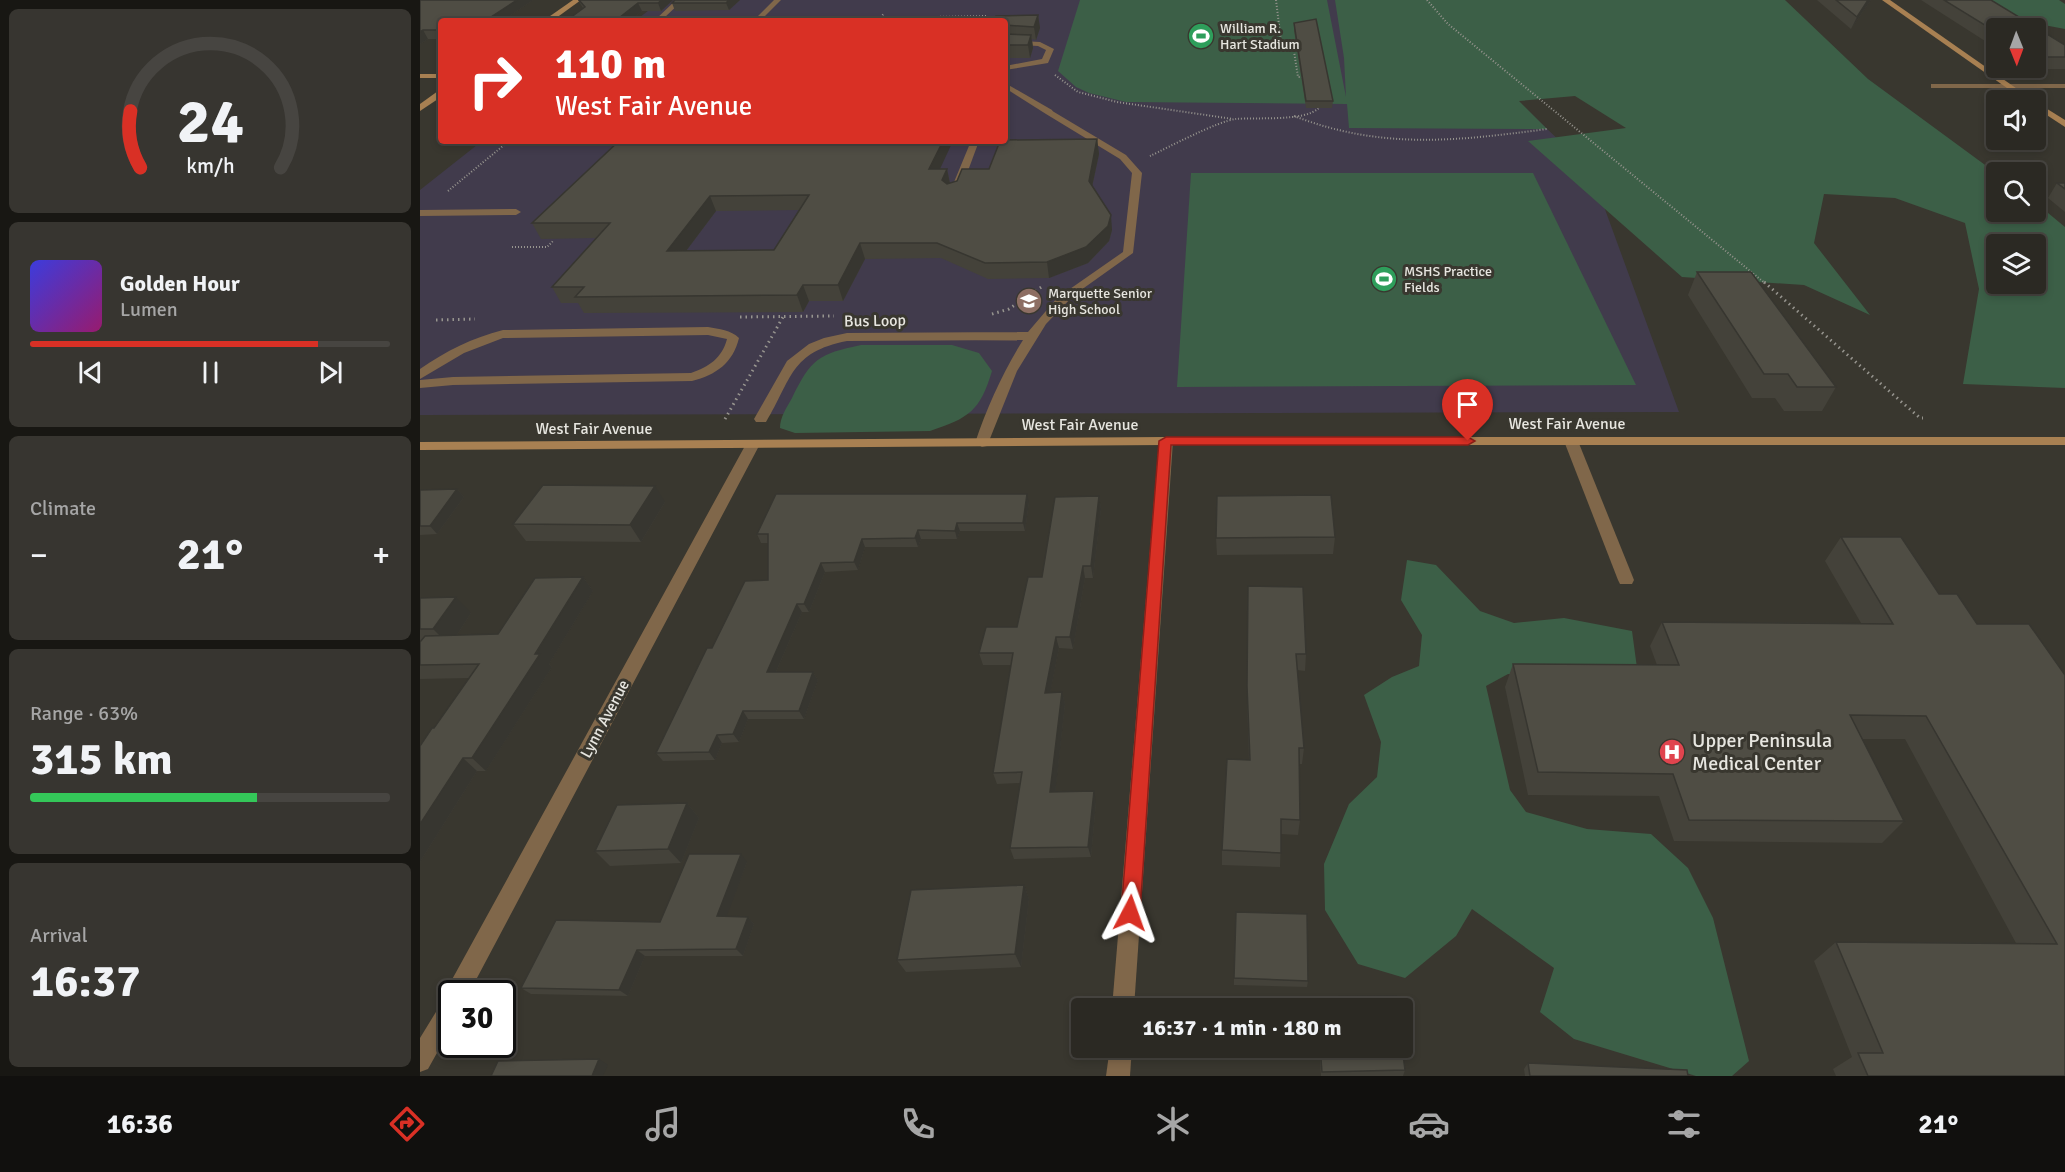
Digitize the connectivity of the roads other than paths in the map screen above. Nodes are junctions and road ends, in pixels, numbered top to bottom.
1 (578, 0) edge
2 (680, 0) edge
3 (778, 0) edge
4 (1885, 0) edge
5 (551, 18) edge
6 (658, 18) edge
7 (760, 18) edge
8 (1008, 42) edge
9 (1048, 65) dead end
10 (1026, 66) junction
11 (1008, 68) edge
12 (420, 76) edge
13 (438, 76) edge
14 (1934, 86) dead end
15 (2007, 86) junction
16 (2065, 86) edge
17 (1008, 88) edge
18 (2013, 90) edge
19 (438, 95) edge
20 (420, 108) edge
21 (2046, 112) edge
22 (2065, 124) edge
23 (974, 144) edge
24 (953, 195) edge
25 (516, 212) dead end
26 (420, 213) edge
27 (1031, 336) junction
28 (420, 375) edge
29 (420, 384) edge
30 (761, 419) dead end
31 (1166, 441) junction
32 (1571, 441) junction
33 (2065, 441) edge
34 (982, 442) junction
35 (753, 444) junction
36 (420, 446) edge
37 (1626, 580) dead end
38 (464, 980) edge
39 (1124, 998) edge
40 (438, 1028) edge
41 (1119, 1058) edge
42 (420, 1061) edge
43 (1118, 1076) edge

1 - 5 street
2 - 6 street
3 - 7 street
4 - 15 street
8 - 10 street
9 - 10 street
10 - 11 street
12 - 13 street
14 - 15 street
15 - 16 street
15 - 18 street
17 - 27 street
19 - 20 street
21 - 22 street
23 - 24 street
25 - 26 street
27 - 30 street, Bus Loop
27 - 34 street
28 - 29 street
31 - 32 street, West Fair Avenue
31 - 34 street, West Fair Avenue
31 - 39 street
32 - 33 street, West Fair Avenue
32 - 37 street
34 - 35 street, West Fair Avenue
35 - 36 street, West Fair Avenue
35 - 38 street, Lynn Avenue
40 - 42 street
41 - 43 street

